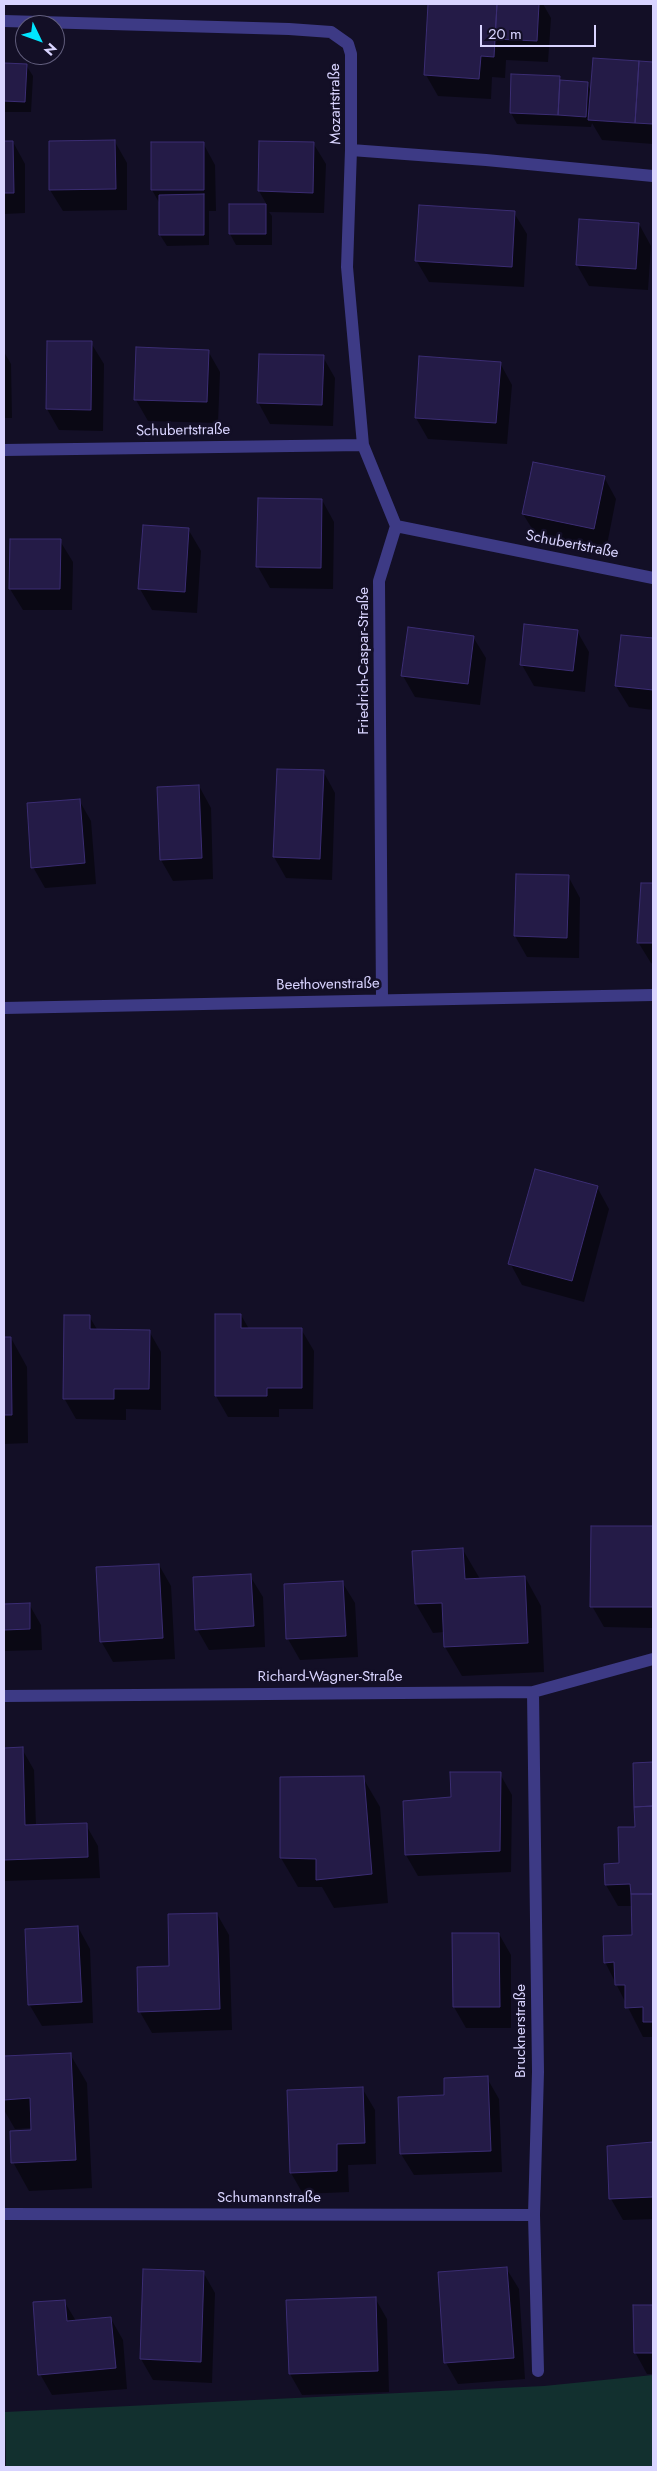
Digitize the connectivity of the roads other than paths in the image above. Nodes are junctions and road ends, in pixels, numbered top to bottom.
1 (4, 21) edge
2 (351, 150) junction
3 (653, 176) edge
4 (363, 445) junction
5 (4, 450) edge
6 (396, 526) junction
7 (653, 578) edge
8 (653, 995) edge
9 (382, 1000) junction
10 (4, 1008) edge
11 (653, 1659) edge
12 (533, 1692) junction
13 (4, 1696) edge
14 (4, 2214) edge
15 (534, 2215) junction
16 (538, 2371) dead end

1 - 2 street, Mozartstraße
2 - 3 street, Mozartstraße
2 - 4 street
4 - 5 street, Schubertstraße
4 - 6 street
6 - 7 street, Schubertstraße
6 - 9 street, Friedrich-Caspar-Straße
8 - 9 street, Beethovenstraße
9 - 10 street, Beethovenstraße
11 - 12 street, Richard-Wagner-Straße
12 - 13 street, Richard-Wagner-Straße
12 - 15 street, Brucknerstraße
14 - 15 street, Schumannstraße
15 - 16 street, Brucknerstraße

